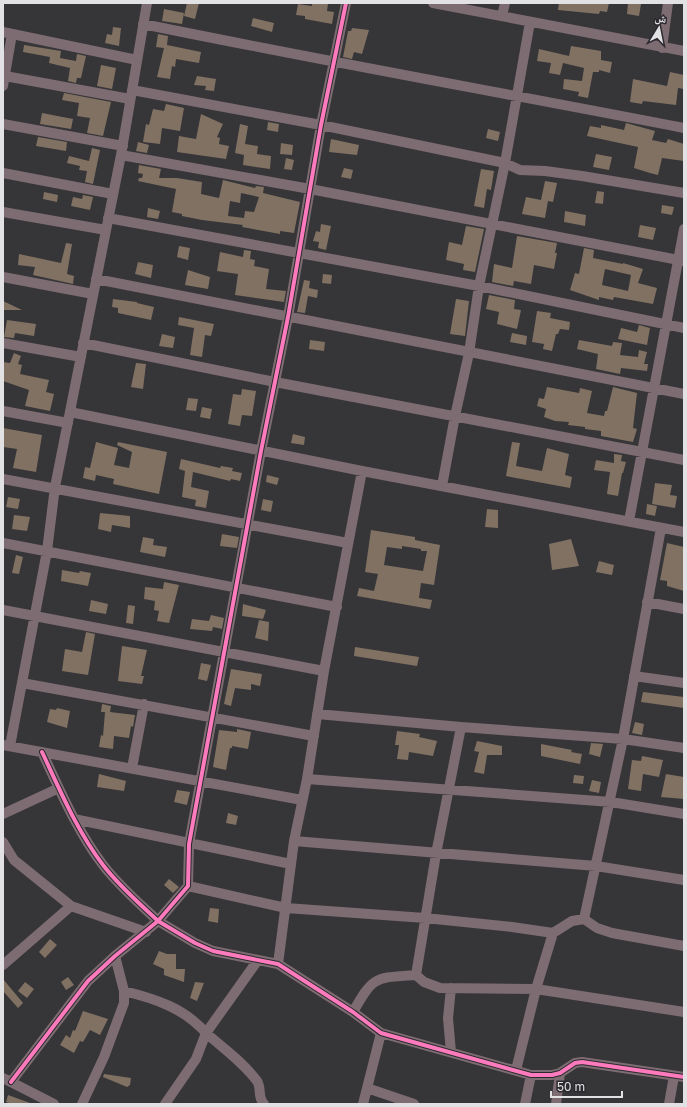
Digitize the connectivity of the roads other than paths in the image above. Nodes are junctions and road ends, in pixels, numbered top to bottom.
1 (147, 3) edge
2 (346, 3) edge
3 (434, 3) edge
4 (505, 3) edge
5 (668, 3) edge
6 (502, 16) junction
7 (530, 22) junction
8 (143, 24) junction
9 (8, 33) edge
10 (662, 48) junction
11 (684, 51) edge
12 (137, 60) junction
13 (334, 63) junction
14 (4, 81) edge
15 (131, 94) junction
16 (517, 95) junction
17 (3, 124) edge
18 (321, 125) junction
19 (684, 128) edge
20 (122, 151) junction
21 (505, 163) junction
22 (3, 173) edge
23 (310, 188) junction
24 (684, 193) edge
25 (113, 194) junction
26 (3, 212) edge
27 (108, 218) junction
28 (492, 224) junction
29 (684, 229) edge
30 (106, 230) junction
31 (299, 253) junction
32 (681, 261) edge
33 (3, 277) edge
34 (96, 279) junction
35 (479, 286) junction
36 (93, 294) junction
37 (288, 317) junction
38 (666, 325) junction
39 (684, 328) edge
40 (3, 343) edge
41 (83, 343) junction
42 (469, 352) junction
43 (81, 357) junction
44 (276, 382) junction
45 (655, 388) junction
46 (684, 394) edge
47 (3, 411) edge
48 (70, 412) junction
49 (455, 416) junction
50 (68, 423) junction
51 (261, 451) junction
52 (642, 451) junction
53 (684, 460) edge
54 (362, 471) junction
55 (3, 479) edge
56 (442, 486) junction
57 (55, 487) junction
58 (629, 521) junction
59 (248, 524) junction
60 (661, 528) junction
61 (684, 532) edge
62 (3, 543) edge
63 (348, 543) junction
64 (47, 550) junction
65 (237, 588) junction
66 (647, 602) junction
67 (337, 607) junction
68 (684, 609) edge
69 (3, 610) edge
70 (34, 615) junction
71 (226, 652) junction
72 (324, 671) junction
73 (634, 676) junction
74 (22, 683) junction
75 (684, 683) edge
76 (144, 704) junction
77 (318, 714) junction
78 (212, 716) junction
79 (461, 727) junction
80 (314, 736) junction
81 (623, 739) junction
82 (7, 745) edge
83 (684, 748) edge
84 (42, 752) junction
85 (132, 768) junction
86 (307, 778) junction
87 (201, 780) junction
88 (59, 788) junction
89 (448, 788) junction
90 (302, 800) junction
91 (611, 802) junction
92 (3, 814) edge
93 (684, 814) edge
94 (74, 819) junction
95 (3, 842) edge
96 (294, 842) junction
97 (189, 844) junction
98 (436, 854) junction
99 (291, 864) junction
100 (596, 866) junction
101 (684, 880) edge
102 (188, 886) junction
103 (71, 906) junction
104 (286, 908) junction
105 (425, 918) junction
106 (584, 919) junction
107 (158, 922) junction
108 (146, 932) junction
109 (553, 934) junction
110 (684, 946) edge
111 (116, 956) junction
112 (258, 960) junction
113 (278, 964) junction
114 (3, 965) edge
115 (416, 975) junction
116 (451, 988) junction
117 (536, 989) junction
118 (124, 990) junction
119 (353, 1012) junction
120 (684, 1012) edge
121 (206, 1033) junction
122 (381, 1033) junction
123 (451, 1052) junction
124 (516, 1070) junction
125 (560, 1073) junction
126 (532, 1075) junction
127 (679, 1076) edge
128 (7, 1080) edge
129 (367, 1088) junction
130 (54, 1104) edge
131 (82, 1104) edge
132 (165, 1104) edge
133 (264, 1104) edge
134 (363, 1104) edge
135 (414, 1104) edge
136 (526, 1104) edge
137 (556, 1104) edge
138 (670, 1104) edge

1 - 8 street
2 - 13 street
3 - 6 street
4 - 6 street
5 - 10 street
6 - 7 street
7 - 10 street
7 - 16 street
8 - 12 street
8 - 13 street
9 - 12 street
9 - 14 street
10 - 11 street
12 - 15 street
13 - 16 street
13 - 18 street
14 - 15 street
15 - 18 street
15 - 20 street
16 - 19 street
16 - 21 street
17 - 20 street
18 - 21 street
18 - 23 street
20 - 23 street
20 - 25 street
21 - 24 street
21 - 28 street
22 - 25 street
23 - 28 street
23 - 31 street
25 - 27 street
26 - 30 street
27 - 30 street
27 - 31 street
28 - 32 street
28 - 35 street
29 - 32 street
30 - 34 street
31 - 35 street
31 - 37 street
32 - 38 street
33 - 36 street
34 - 36 street
34 - 37 street
35 - 38 street
35 - 42 street
36 - 41 street
37 - 42 street
37 - 44 street
38 - 39 street
38 - 45 street
40 - 43 street
41 - 43 street
41 - 44 street
42 - 45 street
42 - 49 street
43 - 48 street
44 - 49 street
44 - 51 street
45 - 46 street
45 - 52 street
47 - 50 street
48 - 50 street
48 - 51 street
49 - 52 street
49 - 56 street
50 - 57 street
51 - 54 street
51 - 59 street
52 - 53 street
52 - 58 street
54 - 56 street
54 - 63 street
55 - 57 street
56 - 58 street
57 - 59 street
57 - 64 street
58 - 60 street
59 - 63 street
59 - 65 street
60 - 61 street
60 - 66 street
62 - 64 street
63 - 67 street
64 - 65 street
64 - 70 street
65 - 67 street
65 - 71 street
66 - 68 street
66 - 73 street
67 - 72 street
69 - 70 street
70 - 71 street
70 - 74 street
71 - 72 street
71 - 78 street
72 - 77 street
73 - 75 street
73 - 81 street
74 - 76 street
74 - 82 street
76 - 78 street
76 - 85 street
77 - 79 street
77 - 80 street
78 - 80 street
78 - 87 street
79 - 81 street
79 - 89 street
80 - 86 street
81 - 83 street
81 - 91 street
82 - 84 street
84 - 85 street
84 - 88 street
85 - 87 street
86 - 89 street
86 - 90 street
87 - 90 street
87 - 97 street
88 - 92 street
88 - 94 street
89 - 91 street
89 - 98 street
90 - 96 street
91 - 93 street
91 - 100 street
94 - 97 street
94 - 107 street
95 - 103 street
96 - 98 street
96 - 99 street
97 - 99 street
97 - 102 street
98 - 100 street
98 - 105 street
99 - 104 street
100 - 101 street
100 - 106 street
102 - 104 street
102 - 107 street
103 - 108 street
103 - 114 street
104 - 105 street
104 - 113 street
105 - 109 street
105 - 115 street
106 - 109 street
106 - 110 street
107 - 108 street
107 - 112 street
108 - 111 street
109 - 117 street
111 - 118 street
111 - 128 street
112 - 113 street
112 - 121 street
113 - 119 street
115 - 116 street
115 - 119 street
116 - 117 street
116 - 123 street
117 - 120 street
117 - 124 street
118 - 121 street
118 - 131 street
119 - 122 street
121 - 132 street
121 - 133 street
122 - 123 street
122 - 129 street
123 - 124 street
124 - 126 street
125 - 126 street
125 - 127 street
125 - 137 street
126 - 136 street
127 - 138 street
128 - 130 street
129 - 134 street
129 - 135 street

